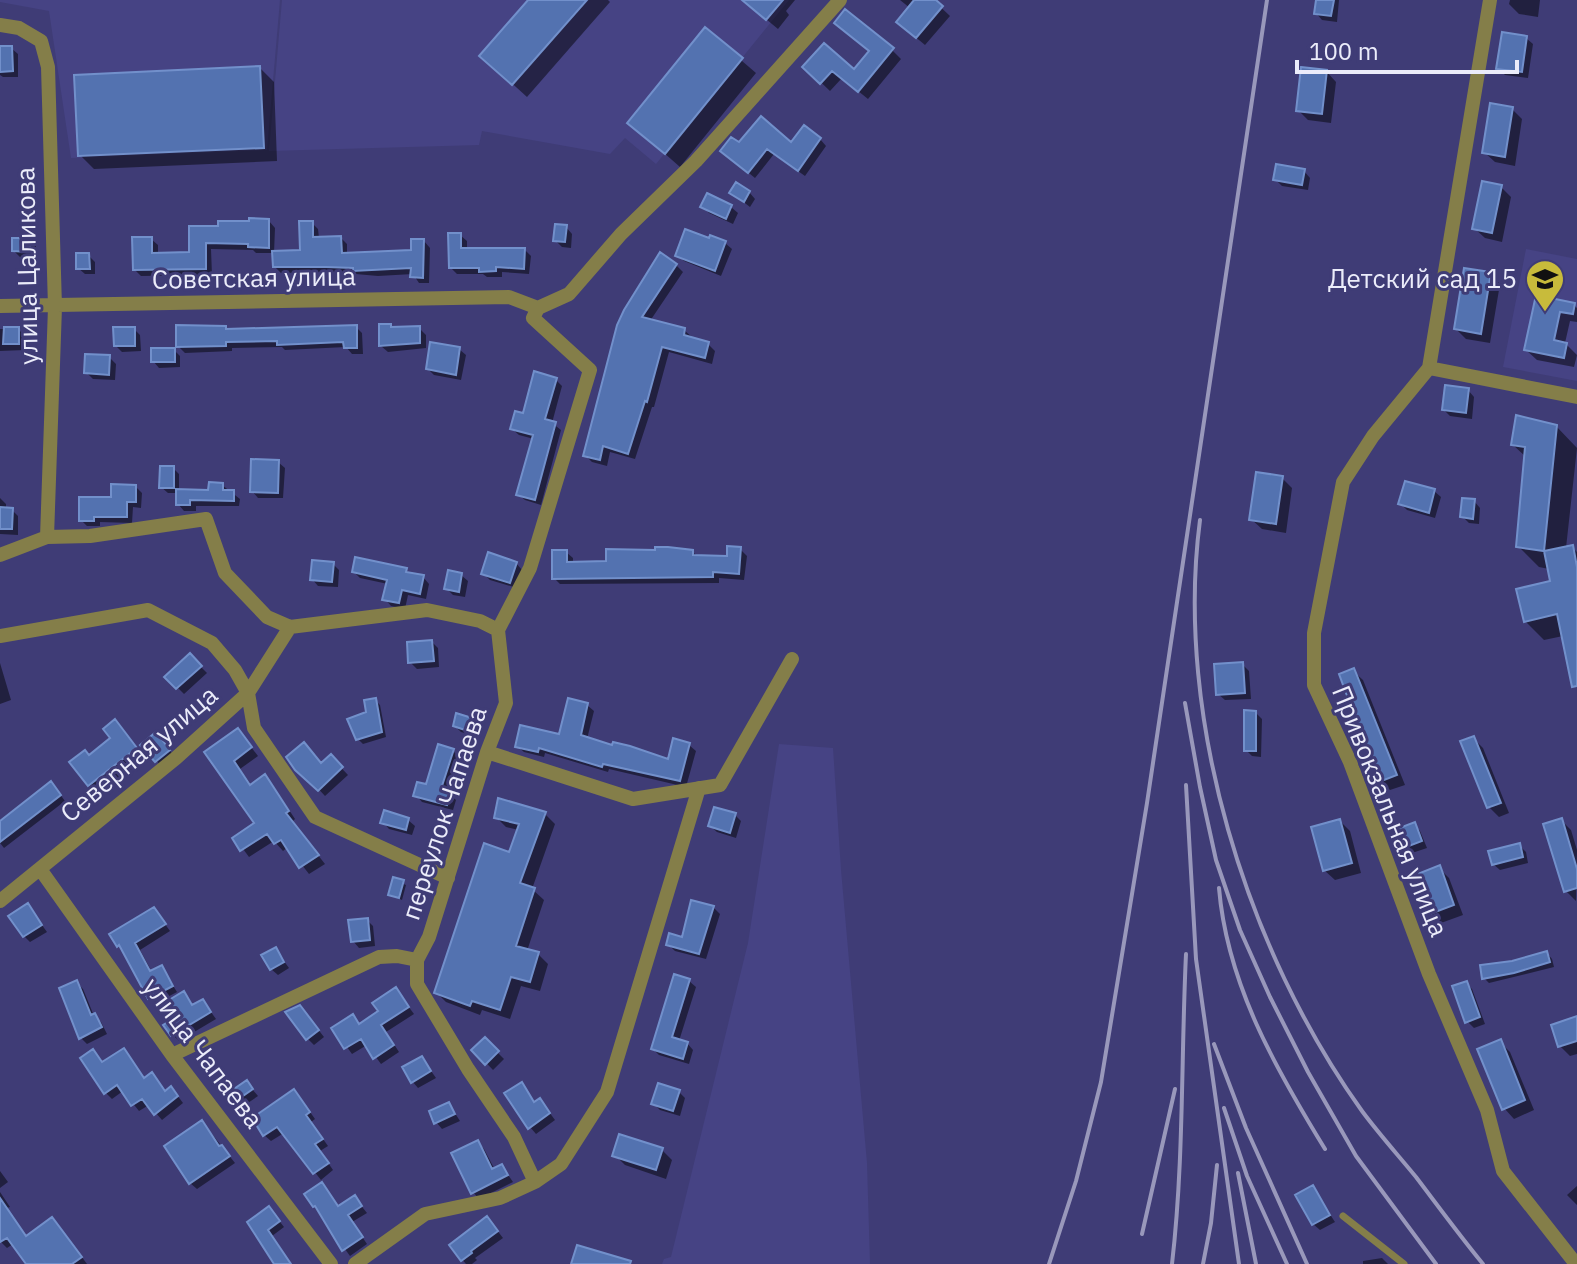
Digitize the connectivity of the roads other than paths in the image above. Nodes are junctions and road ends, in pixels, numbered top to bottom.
1 (840, 0) edge
2 (1490, 0) edge
3 (0, 25) edge
4 (0, 306) edge
5 (55, 307) junction
6 (538, 308) junction
7 (1429, 368) junction
8 (1577, 397) edge
9 (47, 537) junction
10 (0, 555) edge
11 (290, 627) junction
12 (498, 630) junction
13 (0, 636) edge
14 (792, 659) dead end
15 (248, 693) junction
16 (487, 752) junction
17 (699, 788) junction
18 (40, 869) junction
19 (448, 878) junction
20 (0, 901) edge
21 (417, 960) junction
22 (172, 1055) junction
23 (535, 1182) junction
24 (1343, 1216) dead end
25 (331, 1264) edge
26 (355, 1264) edge
27 (1404, 1264) edge
28 (1576, 1264) edge

1 - 6 street
2 - 7 street
3 - 5 street, улица Цаликова
4 - 5 street, Советская улица
5 - 6 street, Советская улица
5 - 9 street, улица Цаликова
6 - 12 street
7 - 8 street
7 - 28 street, Привокзальная улица
9 - 10 street
9 - 11 street
11 - 12 street
11 - 15 street, Северная улица
12 - 16 street, переулок Чапаева
13 - 15 street
14 - 17 street
15 - 18 street, Северная улица
15 - 19 street
16 - 17 street
16 - 19 street, переулок Чапаева
17 - 23 street
18 - 20 street, Северная улица
18 - 22 street, улица Чапаева
19 - 21 street, переулок Чапаева
21 - 22 street
21 - 23 street
22 - 25 street, улица Чапаева
23 - 26 street
24 - 27 lane

